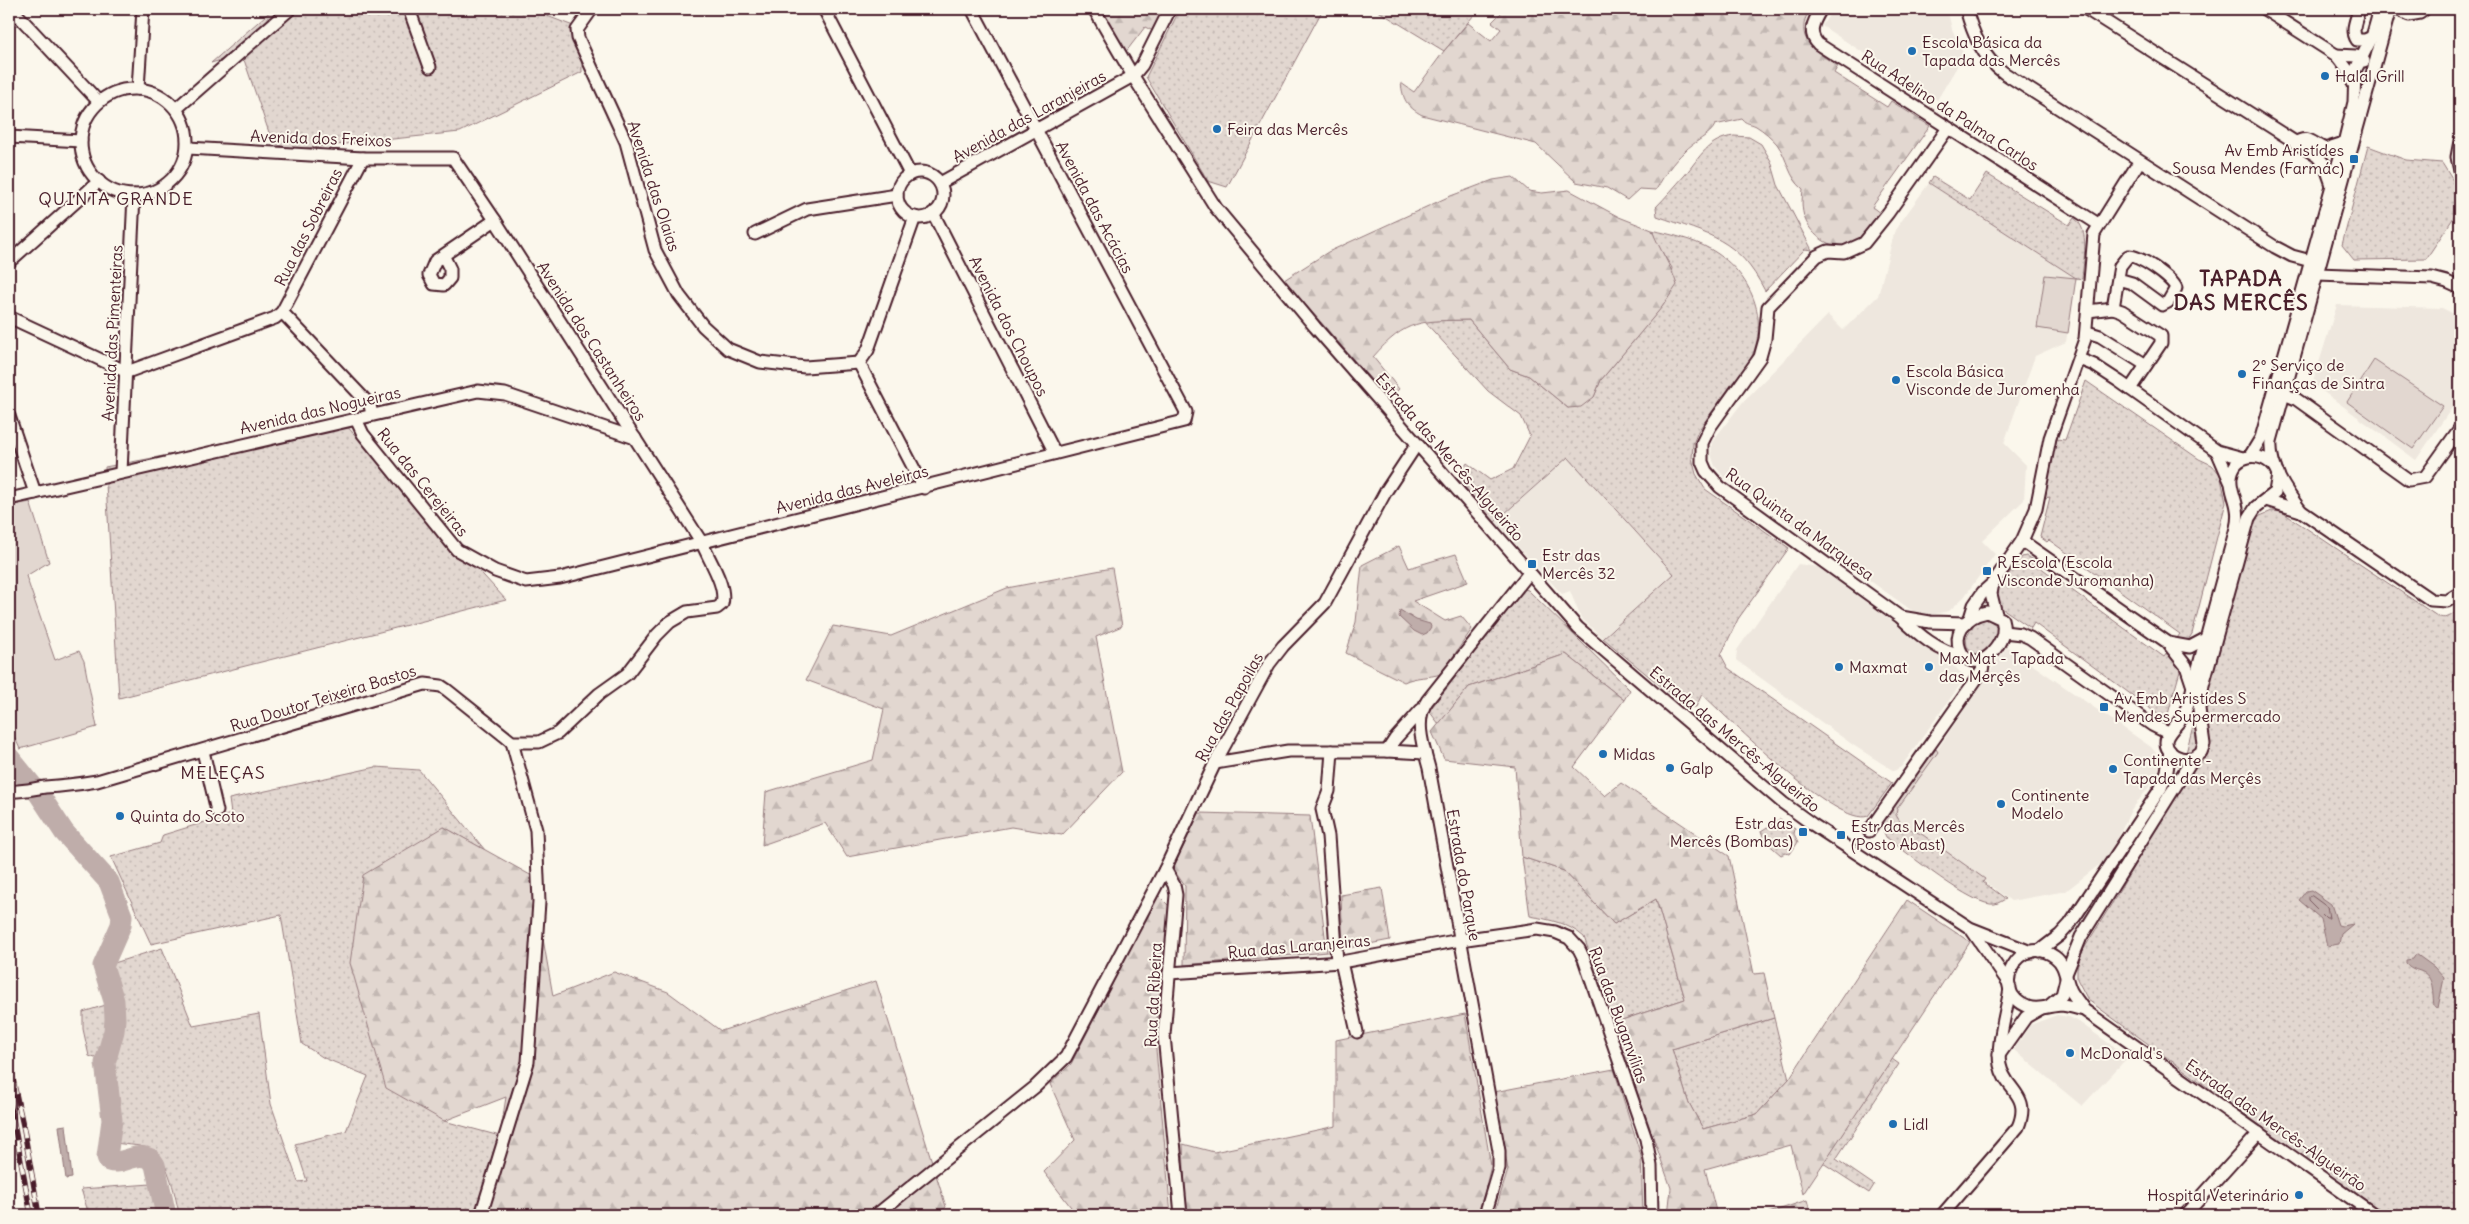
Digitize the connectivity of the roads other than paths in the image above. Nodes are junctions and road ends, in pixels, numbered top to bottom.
1 (12, 9) edge
2 (143, 9) edge
3 (290, 9) edge
4 (409, 9) edge
5 (592, 9) edge
6 (824, 9) edge
7 (972, 9) edge
8 (1094, 9) edge
9 (1170, 9) edge
10 (1821, 9) edge
11 (1966, 9) edge
12 (2086, 9) edge
13 (2264, 9) edge
14 (2359, 9) edge
15 (2380, 9) edge
16 (2390, 9) edge
17 (2397, 9) edge
18 (2425, 9) edge
19 (2372, 36) junction
20 (2336, 54) junction
21 (2360, 57) junction
22 (430, 67) dead end
23 (1133, 76) junction
24 (2354, 85) junction
25 (2368, 85) junction
26 (138, 89) junction
27 (99, 102) junction
28 (176, 109) junction
29 (1948, 128) junction
30 (1036, 130) junction
31 (9, 137) edge
32 (81, 141) junction
33 (2460, 141) edge
34 (2295, 143) junction
35 (2344, 143) junction
36 (188, 148) junction
37 (363, 158) junction
38 (453, 158) joint
39 (2139, 162) junction
40 (2460, 171) edge
41 (910, 174) junction
42 (98, 181) junction
43 (940, 183) junction
44 (2332, 186) junction
45 (134, 195) junction
46 (897, 195) junction
47 (934, 214) junction
48 (915, 217) junction
49 (495, 220) junction
50 (2098, 224) junction
51 (755, 234) dead end
52 (444, 257) dead end
53 (2311, 261) junction
54 (9, 262) edge
55 (2317, 274) junction
56 (2118, 279) junction
57 (2460, 288) edge
58 (2113, 308) junction
59 (2088, 311) junction
60 (282, 312) junction
61 (9, 317) edge
62 (2087, 332) junction
63 (2079, 359) junction
64 (859, 362) junction
65 (2146, 365) junction
66 (127, 372) junction
67 (2130, 389) junction
68 (2284, 394) junction
69 (372, 415) junction
70 (9, 416) edge
71 (356, 419) junction
72 (1184, 421) joint
73 (2460, 428) edge
74 (635, 438) junction
75 (1417, 444) junction
76 (2217, 451) junction
77 (1055, 453) junction
78 (2246, 457) junction
79 (2276, 471) junction
80 (121, 472) junction
81 (2230, 481) junction
82 (924, 488) junction
83 (35, 493) junction
84 (2234, 493) junction
85 (9, 499) edge
86 (2264, 502) junction
87 (2301, 510) junction
88 (2022, 541) junction
89 (702, 542) junction
90 (1529, 573) junction
91 (526, 582) joint
92 (1993, 583) junction
93 (2460, 593) edge
94 (1996, 614) junction
95 (1900, 617) junction
96 (1968, 620) junction
97 (2004, 632) junction
98 (2206, 638) junction
99 (2167, 642) junction
100 (1964, 657) junction
101 (1984, 660) junction
102 (2193, 687) junction
103 (1968, 689) junction
104 (1421, 710) junction
105 (2178, 723) junction
106 (2201, 730) junction
107 (2168, 733) junction
108 (512, 742) junction
109 (203, 751) junction
110 (1332, 751) junction
111 (1387, 751) junction
112 (2170, 751) junction
113 (1425, 753) junction
114 (2193, 758) junction
115 (1215, 763) junction
116 (9, 791) edge
117 (217, 811) dead end
118 (1869, 832) dead end
119 (1165, 870) junction
120 (1970, 928) junction
121 (1460, 940) junction
122 (2035, 951) junction
123 (1339, 962) junction
124 (1169, 973) junction
125 (2066, 976) junction
126 (2009, 985) junction
127 (2045, 1007) junction
128 (2084, 1010) junction
129 (1357, 1032) dead end
130 (2000, 1055) junction
131 (2259, 1133) junction
132 (481, 1215) edge
133 (876, 1215) edge
134 (1181, 1215) edge
135 (1485, 1215) edge
136 (1652, 1215) edge
137 (1942, 1215) edge
138 (2185, 1215) edge
139 (2375, 1215) edge

1 - 27 street
2 - 26 street
3 - 28 street
4 - 22 street
5 - 64 street, Avenida das Olaias
6 - 41 street
7 - 30 street, Avenida das Acácias
8 - 23 street, Estrada das Mercês-Algueirão
9 - 23 street
10 - 29 street, Rua Adelino da Palma Carlos
11 - 39 street
12 - 34 street
13 - 20 street
14 - 19 street
15 - 19 street
16 - 25 street
17 - 18 street
19 - 21 street
20 - 21 street
20 - 24 street
21 - 24 street
21 - 25 street
23 - 30 street, Avenida das Laranjeiras
23 - 75 street, Estrada das Mercês-Algueirão
24 - 35 street
25 - 55 street
26 - 27 street
26 - 28 street
27 - 32 street
28 - 36 street
29 - 50 street, Rua Adelino da Palma Carlos
29 - 95 street, Rua Quinta da Marquesa
30 - 43 street, Avenida das Laranjeiras
30 - 72 street, Avenida das Acácias
31 - 32 street
32 - 42 street
33 - 40 street
34 - 35 street
34 - 44 street
35 - 44 street
36 - 37 street, Avenida dos Freixos
36 - 45 street
37 - 38 street, Avenida dos Freixos
37 - 60 street, Rua das Sobreiras
38 - 49 street, Avenida dos Castanheiros
39 - 50 street
39 - 53 street
41 - 43 street
41 - 46 street
42 - 45 street
42 - 54 street
43 - 47 street
44 - 53 street
45 - 66 street, Avenida das Pimenteiras
46 - 48 street
46 - 51 street
47 - 48 street
47 - 77 street, Avenida dos Choupos
48 - 64 street
49 - 52 street
49 - 74 street, Avenida dos Castanheiros
50 - 59 street
53 - 78 street
55 - 57 street
55 - 68 street
56 - 56 street
56 - 58 street
58 - 59 street
58 - 65 street
59 - 62 street
60 - 66 street
60 - 69 street
61 - 66 street
62 - 63 street
62 - 65 street
63 - 67 street
63 - 88 street
64 - 82 street
65 - 67 street
66 - 80 street, Avenida das Pimenteiras
67 - 76 street
68 - 73 street
68 - 79 street
69 - 71 street, Avenida das Nogueiras
69 - 74 street, Avenida das Nogueiras
70 - 83 street
71 - 80 street, Avenida das Nogueiras
71 - 91 street, Rua das Cerejeiras
72 - 77 street, Avenida das Aveleiras
74 - 89 street, Avenida dos Castanheiros
75 - 90 street, Estrada das Mercês-Algueirão
75 - 115 street, Rua das Papoilas
76 - 78 street
76 - 81 street
77 - 82 street, Avenida das Aveleiras
78 - 79 street
78 - 81 street
79 - 86 street
79 - 87 street
80 - 83 street, Avenida das Nogueiras
81 - 84 street
82 - 89 street, Avenida das Aveleiras
83 - 85 street, Avenida das Nogueiras
84 - 86 street
84 - 98 street
86 - 87 street
86 - 106 street
87 - 93 street
88 - 92 street
88 - 99 street
89 - 91 street, Avenida das Aveleiras
89 - 108 street
90 - 104 street
90 - 120 street, Estrada das Mercês-Algueirão
92 - 94 street
92 - 96 street
94 - 96 street
94 - 97 street
95 - 96 street, Rua Quinta da Marquesa
95 - 100 street, Rua Quinta da Marquesa
96 - 100 street
97 - 101 street
97 - 107 street
98 - 99 street
98 - 102 street
99 - 102 street
100 - 101 street
100 - 103 street
101 - 103 street
102 - 105 street
103 - 118 street
104 - 111 street
104 - 113 street, Estrada do Parque
105 - 106 street
105 - 107 street
106 - 114 street
107 - 112 street
108 - 109 street, Rua Doutor Teixeira Bastos
108 - 132 street
109 - 116 street, Rua Doutor Teixeira Bastos
109 - 117 street
110 - 111 street
110 - 115 street
110 - 123 street
111 - 113 street
112 - 114 street
112 - 122 street
113 - 121 street, Estrada do Parque
114 - 125 street
115 - 119 street, Rua das Papoilas
119 - 124 street, Rua da Ribeira
119 - 133 street, Rua das Papoilas
120 - 122 street, Estrada das Mercês-Algueirão
120 - 126 street, Estrada das Mercês-Algueirão
121 - 123 street, Rua das Laranjeiras
121 - 135 street, Estrada do Parque
121 - 136 street, Rua das Buganvílias
122 - 125 street, Estrada das Mercês-Algueirão
122 - 126 street
123 - 124 street, Rua das Laranjeiras
123 - 129 street
124 - 134 street, Rua da Ribeira
125 - 127 street
125 - 128 street, Estrada das Mercês-Algueirão
126 - 127 street, Estrada das Mercês-Algueirão
126 - 130 street
127 - 128 street, Estrada das Mercês-Algueirão
127 - 130 street
128 - 131 street, Estrada das Mercês-Algueirão
130 - 137 street
131 - 138 street
131 - 139 street, Estrada das Mercês-Algueirão

